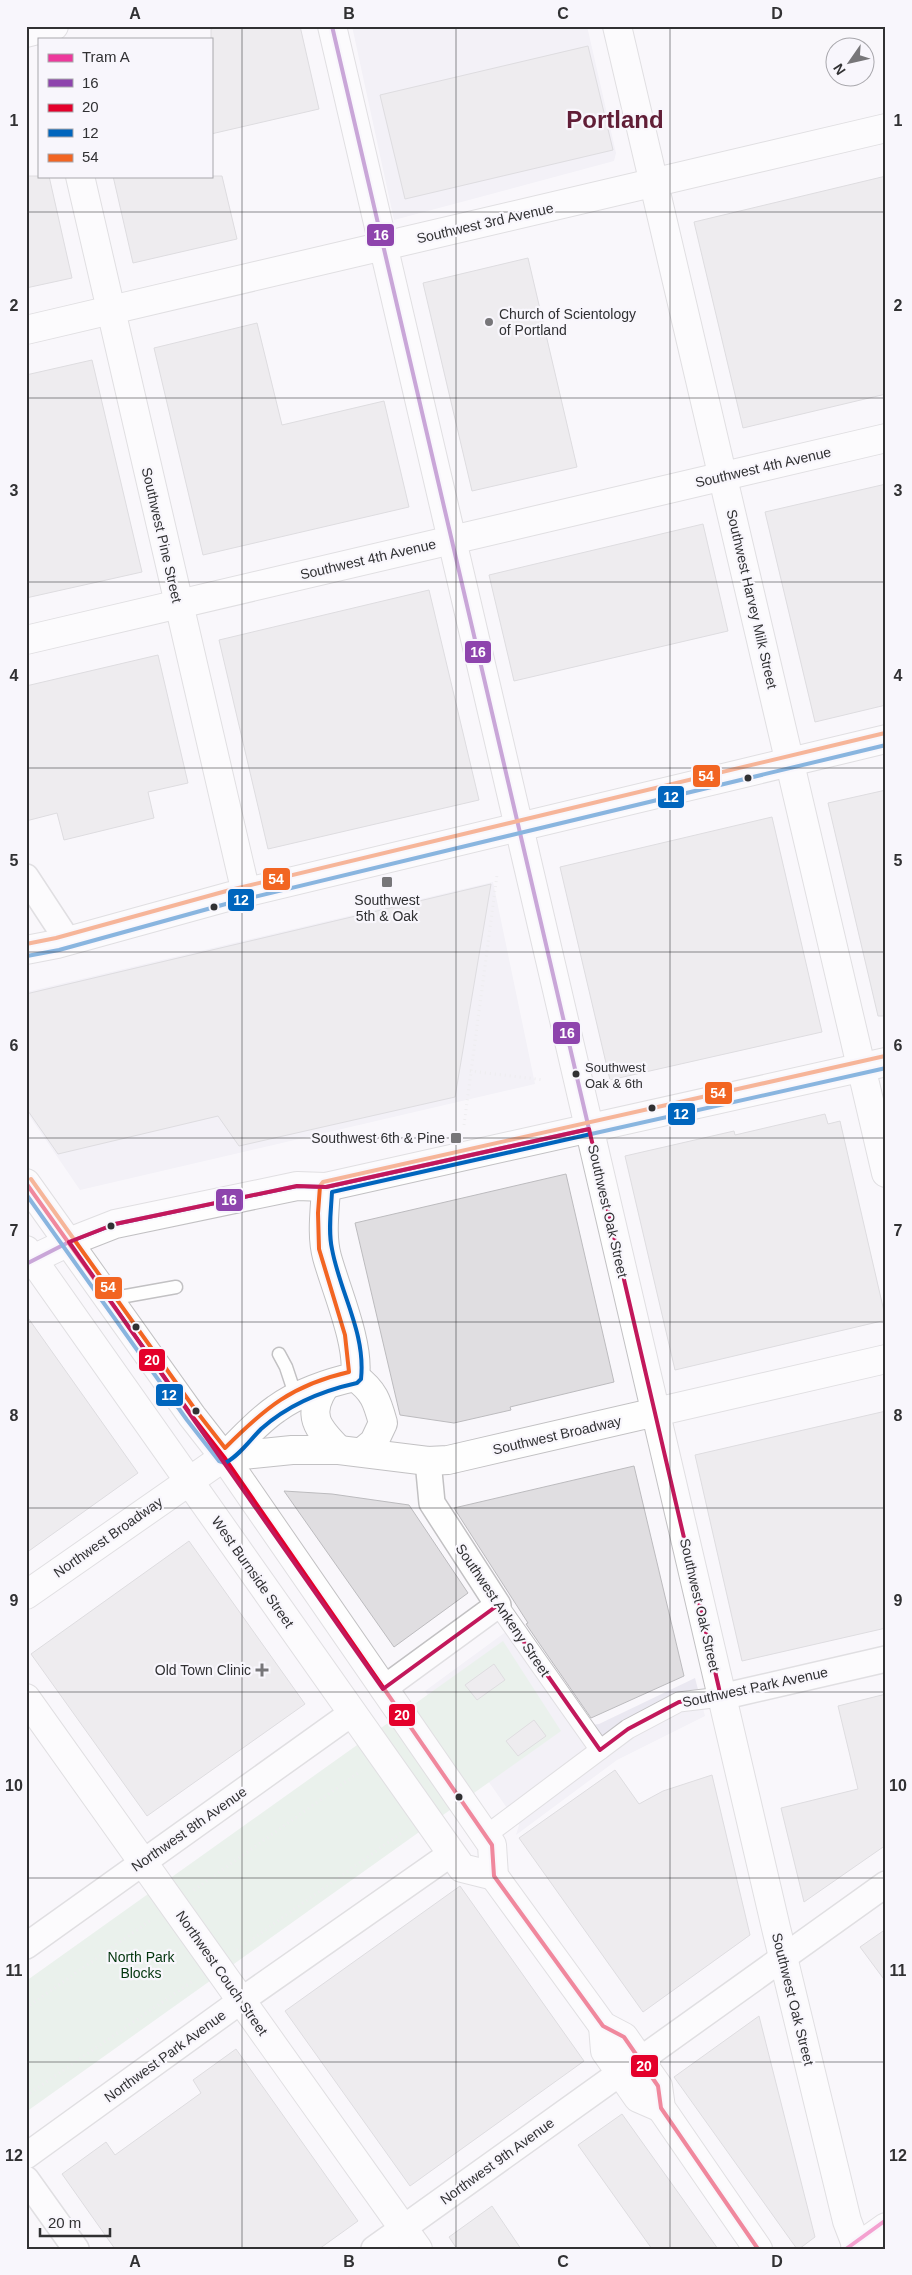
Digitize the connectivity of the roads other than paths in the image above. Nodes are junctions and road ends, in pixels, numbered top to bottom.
1 (332, 26) edge
2 (617, 26) edge
3 (886, 128) edge
4 (80, 178) edge
5 (654, 183) junction
6 (383, 246) junction
7 (111, 310) junction
8 (26, 330) edge
9 (886, 438) edge
10 (723, 476) junction
11 (451, 540) junction
12 (178, 604) junction
13 (26, 640) edge
14 (886, 739) edge
15 (790, 762) junction
16 (519, 828) junction
17 (26, 877) edge
18 (246, 893) junction
19 (68, 941) junction
20 (26, 950) edge
21 (873, 1064) edge
22 (589, 1129) junction
23 (886, 1172) edge
24 (26, 1183) edge
25 (326, 1187) junction
26 (69, 1242) junction
27 (29, 1257) edge
28 (176, 1287) dead end
29 (109, 1299) junction
30 (279, 1354) dead end
31 (886, 1359) edge
32 (355, 1377) junction
33 (325, 1386) junction
34 (296, 1397) junction
35 (655, 1412) junction
36 (350, 1451) junction
37 (224, 1456) junction
38 (428, 1461) junction
39 (189, 1480) junction
40 (26, 1595) edge
41 (498, 1604) junction
42 (886, 1659) edge
43 (383, 1689) junction
44 (721, 1697) junction
45 (26, 1698) edge
46 (352, 1713) junction
47 (600, 1750) junction
48 (485, 1836) junction
49 (452, 1853) junction
50 (144, 1862) junction
51 (494, 1876) junction
52 (886, 1884) edge
53 (26, 1946) edge
54 (784, 1956) junction
55 (242, 2000) junction
56 (630, 2066) junction
57 (26, 2156) edge
58 (26, 2179) edge
59 (886, 2227) edge
60 (411, 2238) edge
61 (856, 2248) edge
62 (76, 2249) edge
63 (374, 2249) edge
64 (758, 2249) edge

1 - 6 street, Southwest Oak Street
2 - 5 street, Southwest Harvey Milk Street
3 - 5 street, Southwest 3rd Avenue
4 - 7 street, Southwest Pine Street
5 - 6 street, Southwest 3rd Avenue
5 - 10 street, Southwest Harvey Milk Street
6 - 7 street, Southwest 3rd Avenue
6 - 11 street, Southwest Oak Street
7 - 8 street, Southwest 3rd Avenue
7 - 12 street, Southwest Pine Street
9 - 10 street, Southwest 4th Avenue
10 - 11 street, Southwest 4th Avenue
10 - 15 street, Southwest Harvey Milk Street
11 - 12 street, Southwest 4th Avenue
11 - 16 street, Southwest Oak Street
12 - 13 street, Southwest 4th Avenue
12 - 18 street, Southwest Pine Street
14 - 15 street
15 - 16 street
15 - 21 street, Southwest Harvey Milk Street
16 - 18 street
16 - 22 street, Southwest Oak Street
17 - 19 street
18 - 19 street
19 - 20 street
21 - 22 street
21 - 23 street, Southwest Harvey Milk Street
22 - 25 street
22 - 35 street, Southwest Oak Street
24 - 26 street
25 - 26 street
25 - 32 street
26 - 27 street
26 - 29 street
27 - 39 street, West Burnside Street
28 - 29 lane
29 - 37 street
30 - 34 lane
31 - 35 street, Southwest Broadway
32 - 33 street, Southwest Broadway
32 - 36 street
33 - 34 street, Southwest Broadway
33 - 36 street
34 - 37 street, Southwest Broadway
35 - 38 street, Southwest Broadway
35 - 44 street, Southwest Oak Street
36 - 37 street, Southwest Broadway
36 - 38 street, Southwest Broadway
37 - 39 street, Southwest Broadway
37 - 43 street
38 - 41 street, Southwest Ankeny Street
39 - 40 street, Northwest Broadway
39 - 46 street, West Burnside Street
41 - 43 street
41 - 47 street, Southwest Ankeny Street
42 - 44 street, Southwest Park Avenue
43 - 48 street
44 - 47 street, Southwest Park Avenue
44 - 54 street, Southwest Oak Street
45 - 50 street, Northwest Couch Street
46 - 49 street, West Burnside Street
46 - 50 street, Northwest 8th Avenue
47 - 48 street, Southwest Park Avenue
48 - 51 street
49 - 51 street, West Burnside Street
49 - 55 street, Northwest Park Avenue
50 - 53 street, Northwest 8th Avenue
50 - 55 street, Northwest Couch Street
51 - 56 street
52 - 54 street, Northwest 9th Avenue
54 - 56 street, Northwest 9th Avenue
54 - 61 street, Southwest Oak Street
55 - 57 street, Northwest Park Avenue
55 - 60 street, Northwest Couch Street
56 - 60 street, Northwest 9th Avenue
56 - 64 street
58 - 62 street
59 - 61 street
60 - 63 street, Northwest 9th Avenue

